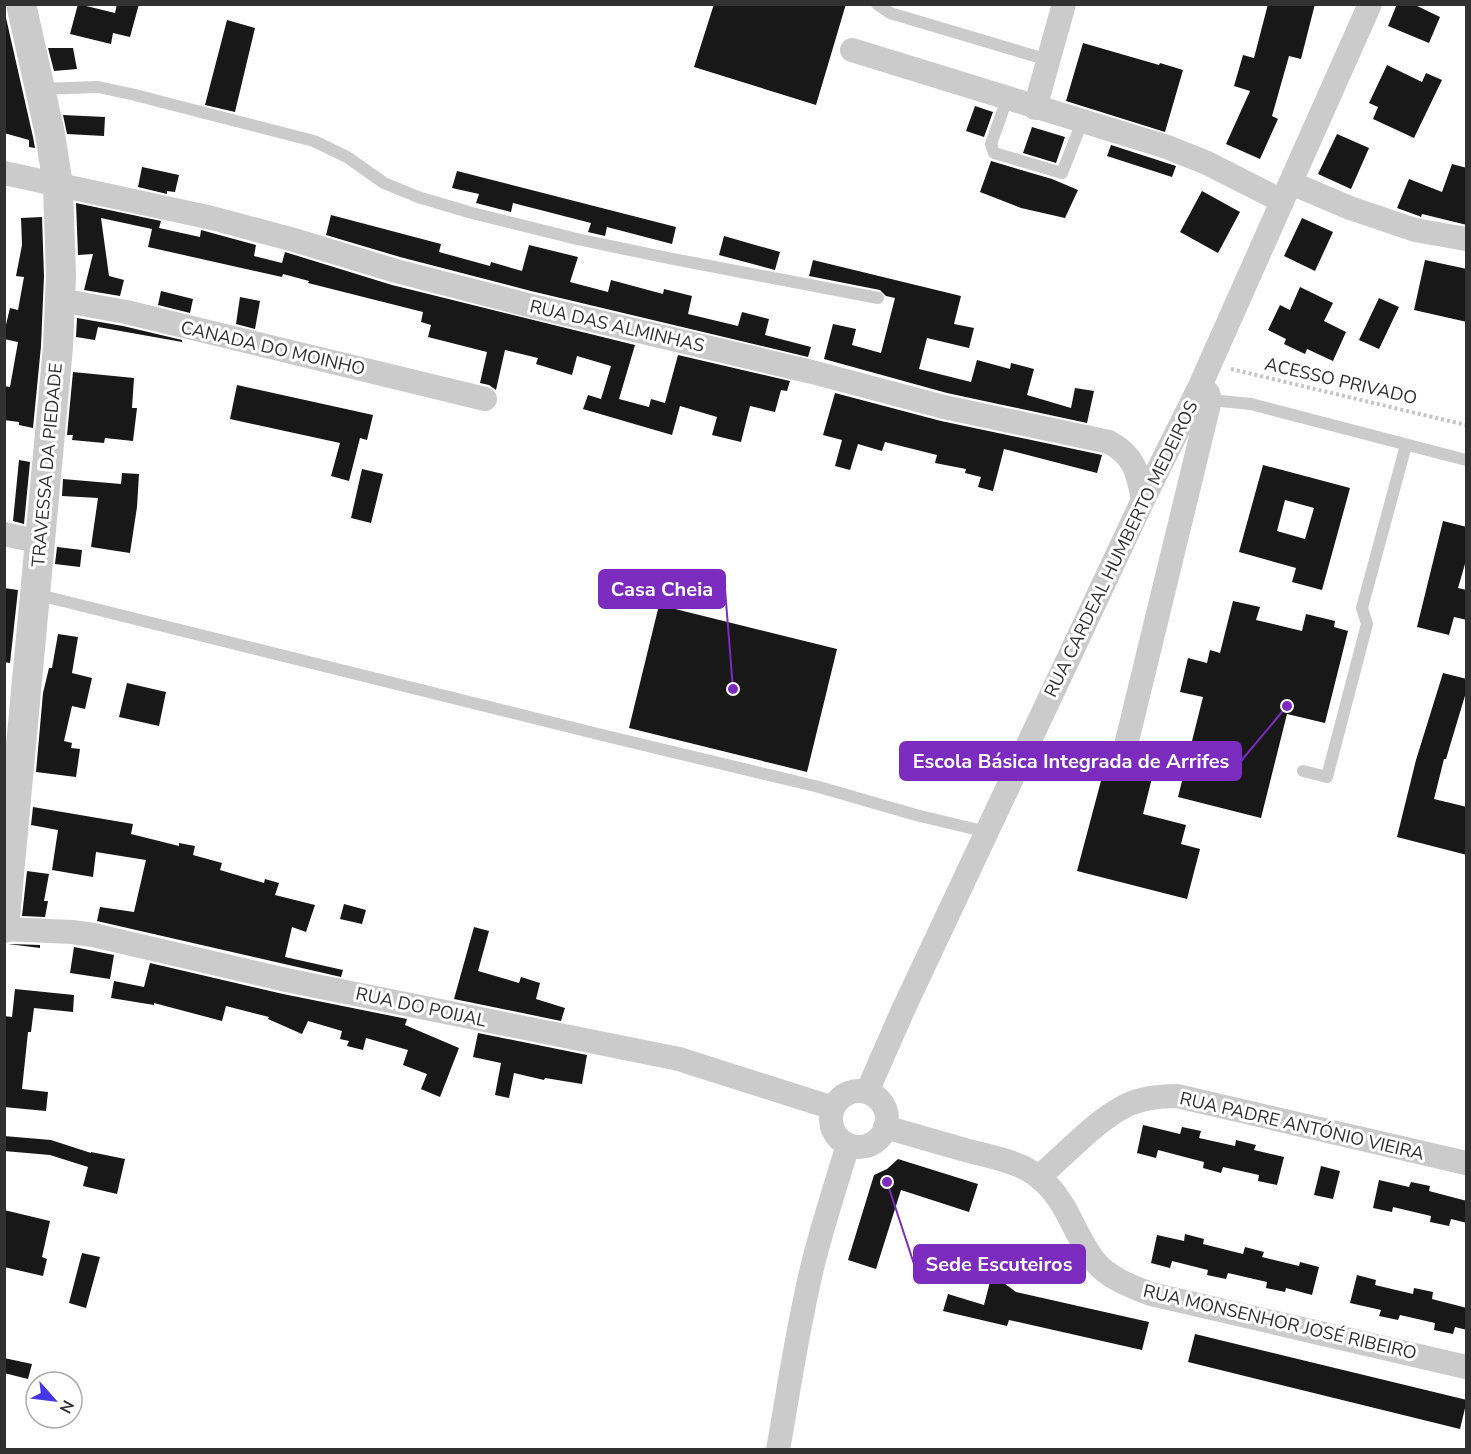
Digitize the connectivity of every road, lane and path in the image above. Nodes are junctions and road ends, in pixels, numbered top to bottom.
1 (21, 4) edge
2 (877, 4) edge
3 (1064, 4) edge
4 (1370, 4) edge
5 (852, 50) dead end
6 (1048, 60) junction
7 (39, 89) junction
8 (1007, 99) junction
9 (1035, 108) junction
10 (1082, 122) junction
11 (4, 173) edge
12 (58, 185) junction
13 (1287, 192) junction
14 (1467, 239) edge
15 (878, 298) dead end
16 (60, 300) junction
17 (1210, 364) junction
18 (1205, 393) junction
19 (485, 399) dead end
20 (1467, 425) edge
21 (1406, 445) junction
22 (1168, 447) junction
23 (1197, 451) junction
24 (1467, 460) edge
25 (1143, 500) junction
26 (4, 534) edge
27 (40, 542) junction
28 (35, 594) junction
29 (1126, 745) dead end
30 (1303, 771) dead end
31 (987, 832) junction
32 (4, 928) edge
33 (867, 1092) junction
34 (833, 1108) junction
35 (885, 1127) junction
36 (848, 1145) junction
37 (1467, 1163) edge
38 (1039, 1177) junction
39 (1467, 1367) edge
40 (778, 1449) edge

1 - 7 street, TRAVESSA DA PIEDADE
2 - 6 lane
3 - 6 street
4 - 13 street, RUA CARDEAL HUMBERTO MEDEIROS
5 - 8 street
6 - 9 street
7 - 12 street, TRAVESSA DA PIEDADE
7 - 15 lane
8 - 9 street
8 - 10 lane
9 - 10 street
10 - 13 street
11 - 12 street, RUA DAS ALMINHAS
12 - 16 street, TRAVESSA DA PIEDADE
12 - 25 street, RUA DAS ALMINHAS
13 - 14 street
13 - 17 street, RUA CARDEAL HUMBERTO MEDEIROS
16 - 19 street, CANADA DO MOINHO
16 - 27 street, TRAVESSA DA PIEDADE
17 - 18 street, RUA CARDEAL HUMBERTO MEDEIROS
17 - 20 path, ACESSO PRIVADO
18 - 21 lane
18 - 22 street, RUA CARDEAL HUMBERTO MEDEIROS
18 - 23 street
21 - 24 lane
21 - 30 lane
22 - 23 street
22 - 25 street, RUA CARDEAL HUMBERTO MEDEIROS
23 - 29 street
25 - 31 street, RUA CARDEAL HUMBERTO MEDEIROS
26 - 27 street
27 - 28 street, TRAVESSA DA PIEDADE
28 - 31 lane
28 - 32 street, TRAVESSA DA PIEDADE
31 - 33 street, RUA CARDEAL HUMBERTO MEDEIROS
32 - 34 street, RUA DO POIJAL
33 - 34 street
33 - 35 street
34 - 36 street
35 - 36 street
35 - 38 street
36 - 40 street
37 - 38 street, RUA PADRE ANTÓNIO VIEIRA
38 - 39 street, RUA MONSENHOR JOSÉ RIBEIRO

